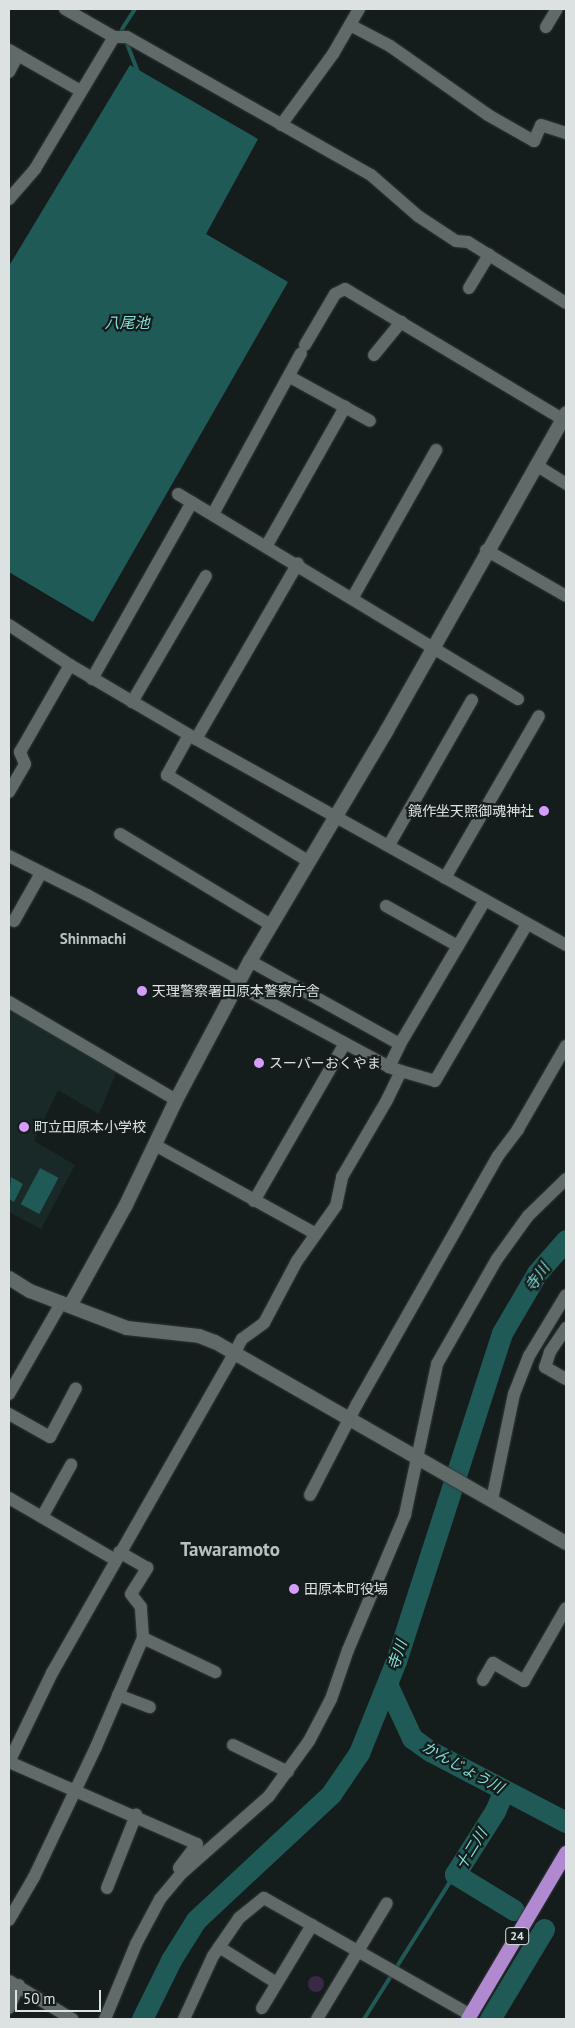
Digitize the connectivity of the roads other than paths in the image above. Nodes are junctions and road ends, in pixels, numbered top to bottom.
1 (65, 9) edge
2 (359, 9) edge
3 (556, 9) edge
4 (350, 25) junction
5 (546, 27) dead end
6 (114, 37) junction
7 (14, 52) edge
8 (9, 72) edge
9 (81, 91) junction
10 (281, 125) junction
11 (566, 133) edge
12 (9, 199) edge
13 (489, 255) junction
14 (468, 288) dead end
15 (566, 303) edge
16 (402, 322) junction
17 (374, 356) dead end
18 (290, 377) junction
19 (345, 407) junction
20 (564, 416) edge
21 (370, 421) dead end
22 (436, 450) dead end
23 (536, 465) junction
24 (566, 484) edge
25 (178, 494) dead end
26 (192, 502) junction
27 (214, 514) junction
28 (266, 545) junction
29 (486, 550) junction
30 (298, 563) junction
31 (206, 576) dead end
32 (565, 592) edge
33 (353, 597) junction
34 (9, 625) edge
35 (434, 646) junction
36 (70, 666) junction
37 (92, 679) junction
38 (518, 699) dead end
39 (472, 700) dead end
40 (132, 702) junction
41 (539, 716) dead end
42 (193, 737) junction
43 (9, 792) edge
44 (337, 815) junction
45 (120, 834) dead end
46 (389, 845) junction
47 (9, 856) edge
48 (308, 861) junction
49 (41, 872) junction
50 (445, 878) junction
51 (485, 900) junction
52 (386, 906) dead end
53 (14, 921) dead end
54 (527, 924) junction
55 (271, 925) junction
56 (566, 945) edge
57 (458, 946) junction
58 (250, 962) junction
59 (239, 982) junction
60 (9, 1002) edge
61 (400, 1044) junction
62 (344, 1045) junction
63 (566, 1046) edge
64 (395, 1069) junction
65 (176, 1100) junction
66 (155, 1145) junction
67 (566, 1179) edge
68 (254, 1201) junction
69 (316, 1234) junction
70 (9, 1278) edge
71 (566, 1295) edge
72 (66, 1304) junction
73 (566, 1328) edge
74 (235, 1352) junction
75 (566, 1379) edge
76 (76, 1388) dead end
77 (9, 1394) edge
78 (9, 1414) edge
79 (350, 1418) junction
80 (420, 1458) junction
81 (71, 1466) dead end
82 (310, 1495) dead end
83 (9, 1498) edge
84 (490, 1499) junction
85 (42, 1517) junction
86 (566, 1543) edge
87 (117, 1555) junction
88 (566, 1595) edge
89 (566, 1607) edge
90 (143, 1638) junction
91 (215, 1672) dead end
92 (483, 1680) dead end
93 (118, 1695) junction
94 (150, 1707) dead end
95 (233, 1745) dead end
96 (9, 1762) edge
97 (288, 1772) junction
98 (75, 1790) junction
99 (136, 1815) junction
100 (566, 1853) edge
101 (182, 1873) junction
102 (107, 1888) dead end
103 (387, 1903) dead end
104 (9, 1920) edge
105 (312, 1925) junction
106 (219, 1947) junction
107 (357, 1952) junction
108 (275, 1982) junction
109 (14, 1983) edge
110 (9, 2008) edge
111 (262, 2008) dead end
112 (470, 2017) edge
113 (72, 2019) edge
114 (105, 2019) edge
115 (184, 2019) edge
116 (318, 2019) edge

1 - 6 street
2 - 4 street
3 - 5 street
4 - 10 street
4 - 11 street
6 - 9 street
6 - 10 street
7 - 8 street
7 - 9 street
9 - 12 street
10 - 13 street
13 - 14 street
13 - 15 street
16 - 17 street
16 - 18 street
16 - 20 street
18 - 19 street
18 - 27 street
19 - 21 street
19 - 28 street
20 - 23 street
22 - 33 street
23 - 24 street
23 - 29 street
25 - 26 street
26 - 27 street
26 - 37 street
27 - 28 street
28 - 30 street
29 - 32 street
29 - 35 street
30 - 33 street
30 - 42 street
31 - 40 street
33 - 35 street
34 - 36 street
35 - 38 street
35 - 44 street
36 - 37 street
36 - 43 street
37 - 40 street
39 - 46 street
40 - 42 street
41 - 50 street
42 - 44 street
42 - 48 street
44 - 46 street
44 - 48 street
45 - 55 street
46 - 50 street
47 - 49 street
48 - 55 street
49 - 53 street
49 - 59 street
50 - 51 street
51 - 54 street
51 - 57 street
52 - 57 street
54 - 56 street
54 - 64 street
55 - 58 street
57 - 61 street
58 - 59 street
58 - 61 street
59 - 62 street
59 - 65 street
60 - 65 street
61 - 64 street
62 - 64 street
62 - 68 street
63 - 79 street
64 - 69 street
65 - 66 street
66 - 68 street
66 - 72 street
67 - 80 street
68 - 69 street
69 - 74 street
70 - 72 street
71 - 84 street
72 - 74 street
72 - 77 street
73 - 75 street
74 - 79 street
74 - 87 street
76 - 78 street
79 - 80 street
79 - 82 street
80 - 84 street
80 - 97 street
81 - 85 street
83 - 85 street
84 - 86 street
85 - 87 street
87 - 90 street
87 - 96 street
88 - 89 street
89 - 92 street
90 - 91 street
90 - 93 street
93 - 94 street
93 - 98 street
95 - 97 street
96 - 98 street
97 - 101 street
98 - 99 street
98 - 104 street
99 - 101 street
99 - 102 street
100 - 112 highway, 24
101 - 114 street
103 - 107 street
105 - 106 street
105 - 107 street
105 - 108 street
106 - 108 street
106 - 115 street
107 - 112 street
107 - 116 street
108 - 111 street
109 - 110 street
109 - 113 street

